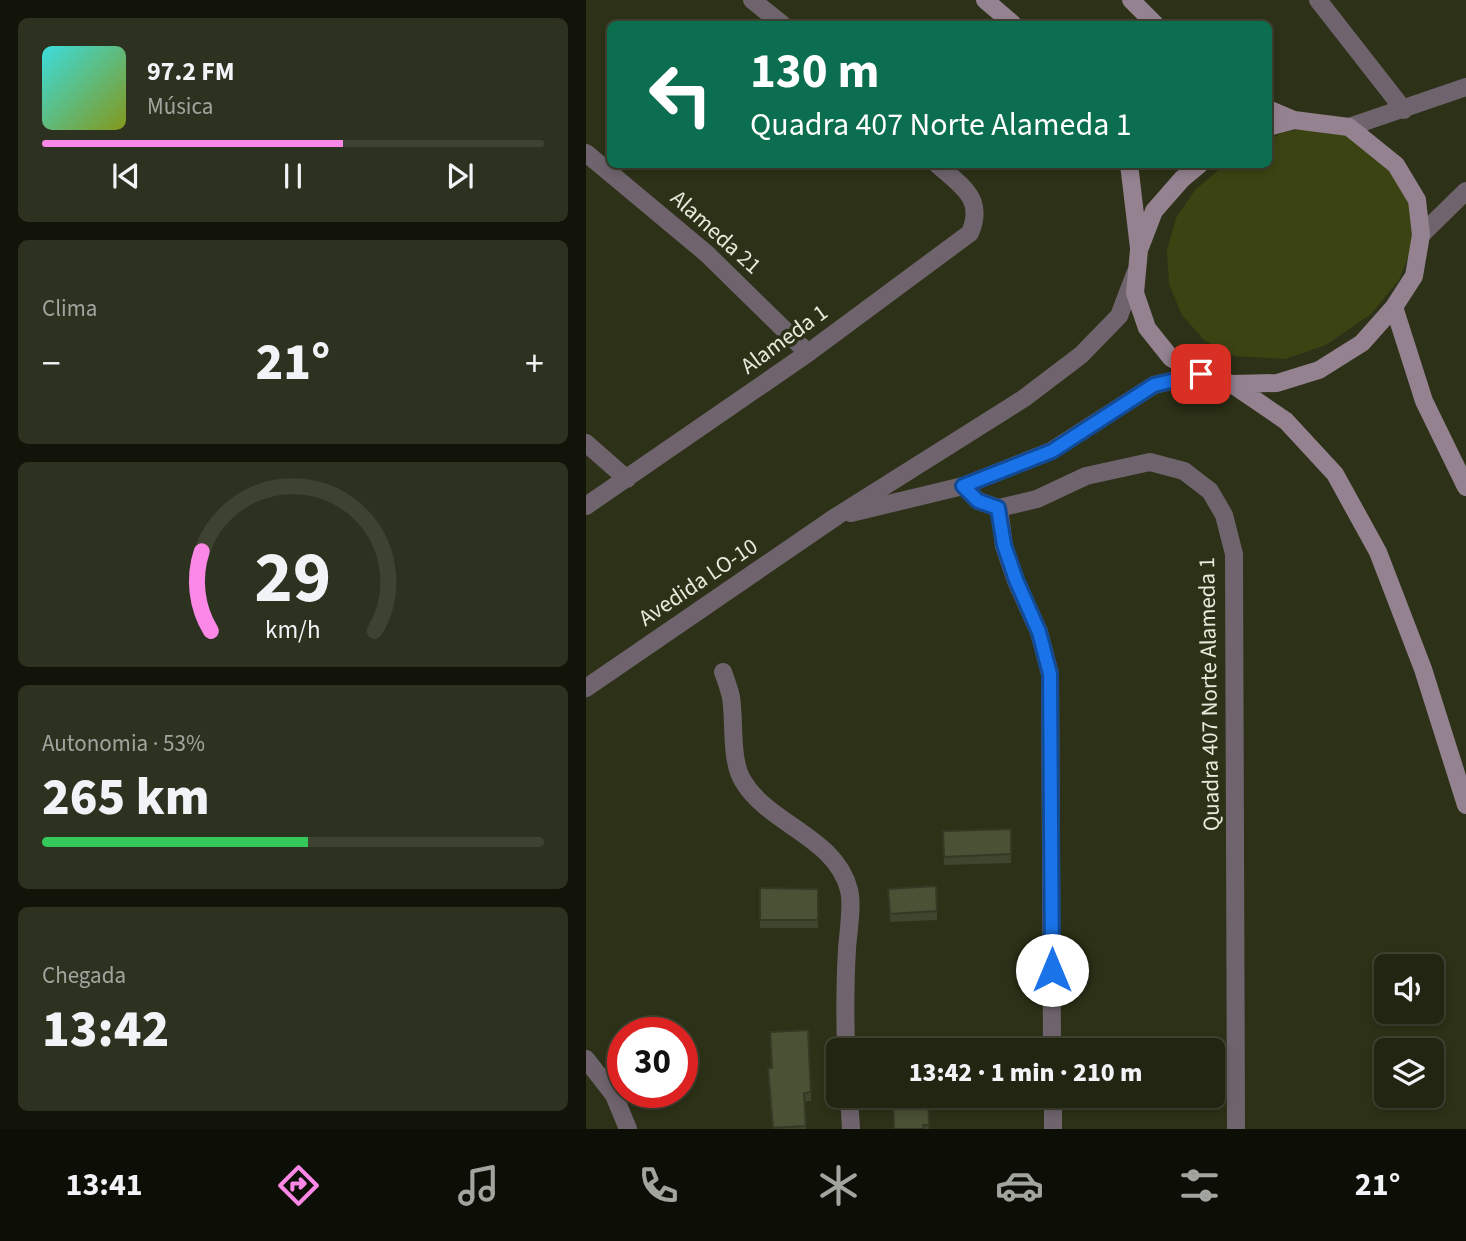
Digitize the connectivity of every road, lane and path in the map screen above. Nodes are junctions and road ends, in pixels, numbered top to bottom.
1 (752, 0) edge
2 (984, 0) edge
3 (1131, 0) edge
4 (1318, 0) edge
5 (778, 21) edge
6 (1009, 21) edge
7 (1152, 21) edge
8 (1466, 86) edge
9 (1404, 110) junction
10 (1272, 111) edge
11 (1294, 120) junction
12 (1272, 126) edge
13 (1349, 127) junction
14 (586, 153) edge
15 (941, 168) edge
16 (1129, 168) edge
17 (1195, 168) edge
18 (1466, 191) edge
19 (1421, 235) junction
20 (1139, 250) junction
21 (1137, 270) junction
22 (1394, 307) junction
23 (808, 353) junction
24 (1201, 374) junction
25 (1232, 384) junction
26 (586, 443) edge
27 (627, 479) junction
28 (963, 486) junction
29 (1466, 487) edge
30 (586, 506) edge
31 (998, 508) junction
32 (837, 516) junction
33 (723, 672) dead end
34 (586, 688) edge
35 (1466, 805) edge
36 (846, 1038) edge
37 (1053, 1038) edge
38 (586, 1059) edge
39 (850, 1108) edge
40 (1053, 1108) edge
41 (628, 1129) edge
42 (851, 1129) edge
43 (1053, 1129) edge
44 (1236, 1129) edge

1 - 5 street
2 - 6 main road
3 - 7 main road
4 - 9 street
8 - 9 street
9 - 13 street
10 - 11 main road
11 - 12 main road
11 - 13 main road
13 - 19 main road
14 - 23 street, Alameda 21
15 - 23 street, Alameda 1
16 - 20 main road
17 - 20 main road
18 - 19 street
19 - 22 main road
20 - 21 main road
21 - 24 main road
21 - 32 street, Avedida LO-10
22 - 25 main road
22 - 29 main road
23 - 27 street, Alameda 1
24 - 25 main road
24 - 28 street
25 - 35 main road
26 - 27 street
27 - 30 street, Alameda 1
28 - 31 street
28 - 32 street
31 - 37 street
31 - 44 street, Quadra 407 Norte Alameda 1
32 - 34 street, Avedida LO-10
33 - 36 street
38 - 41 street
39 - 42 street
40 - 43 street

